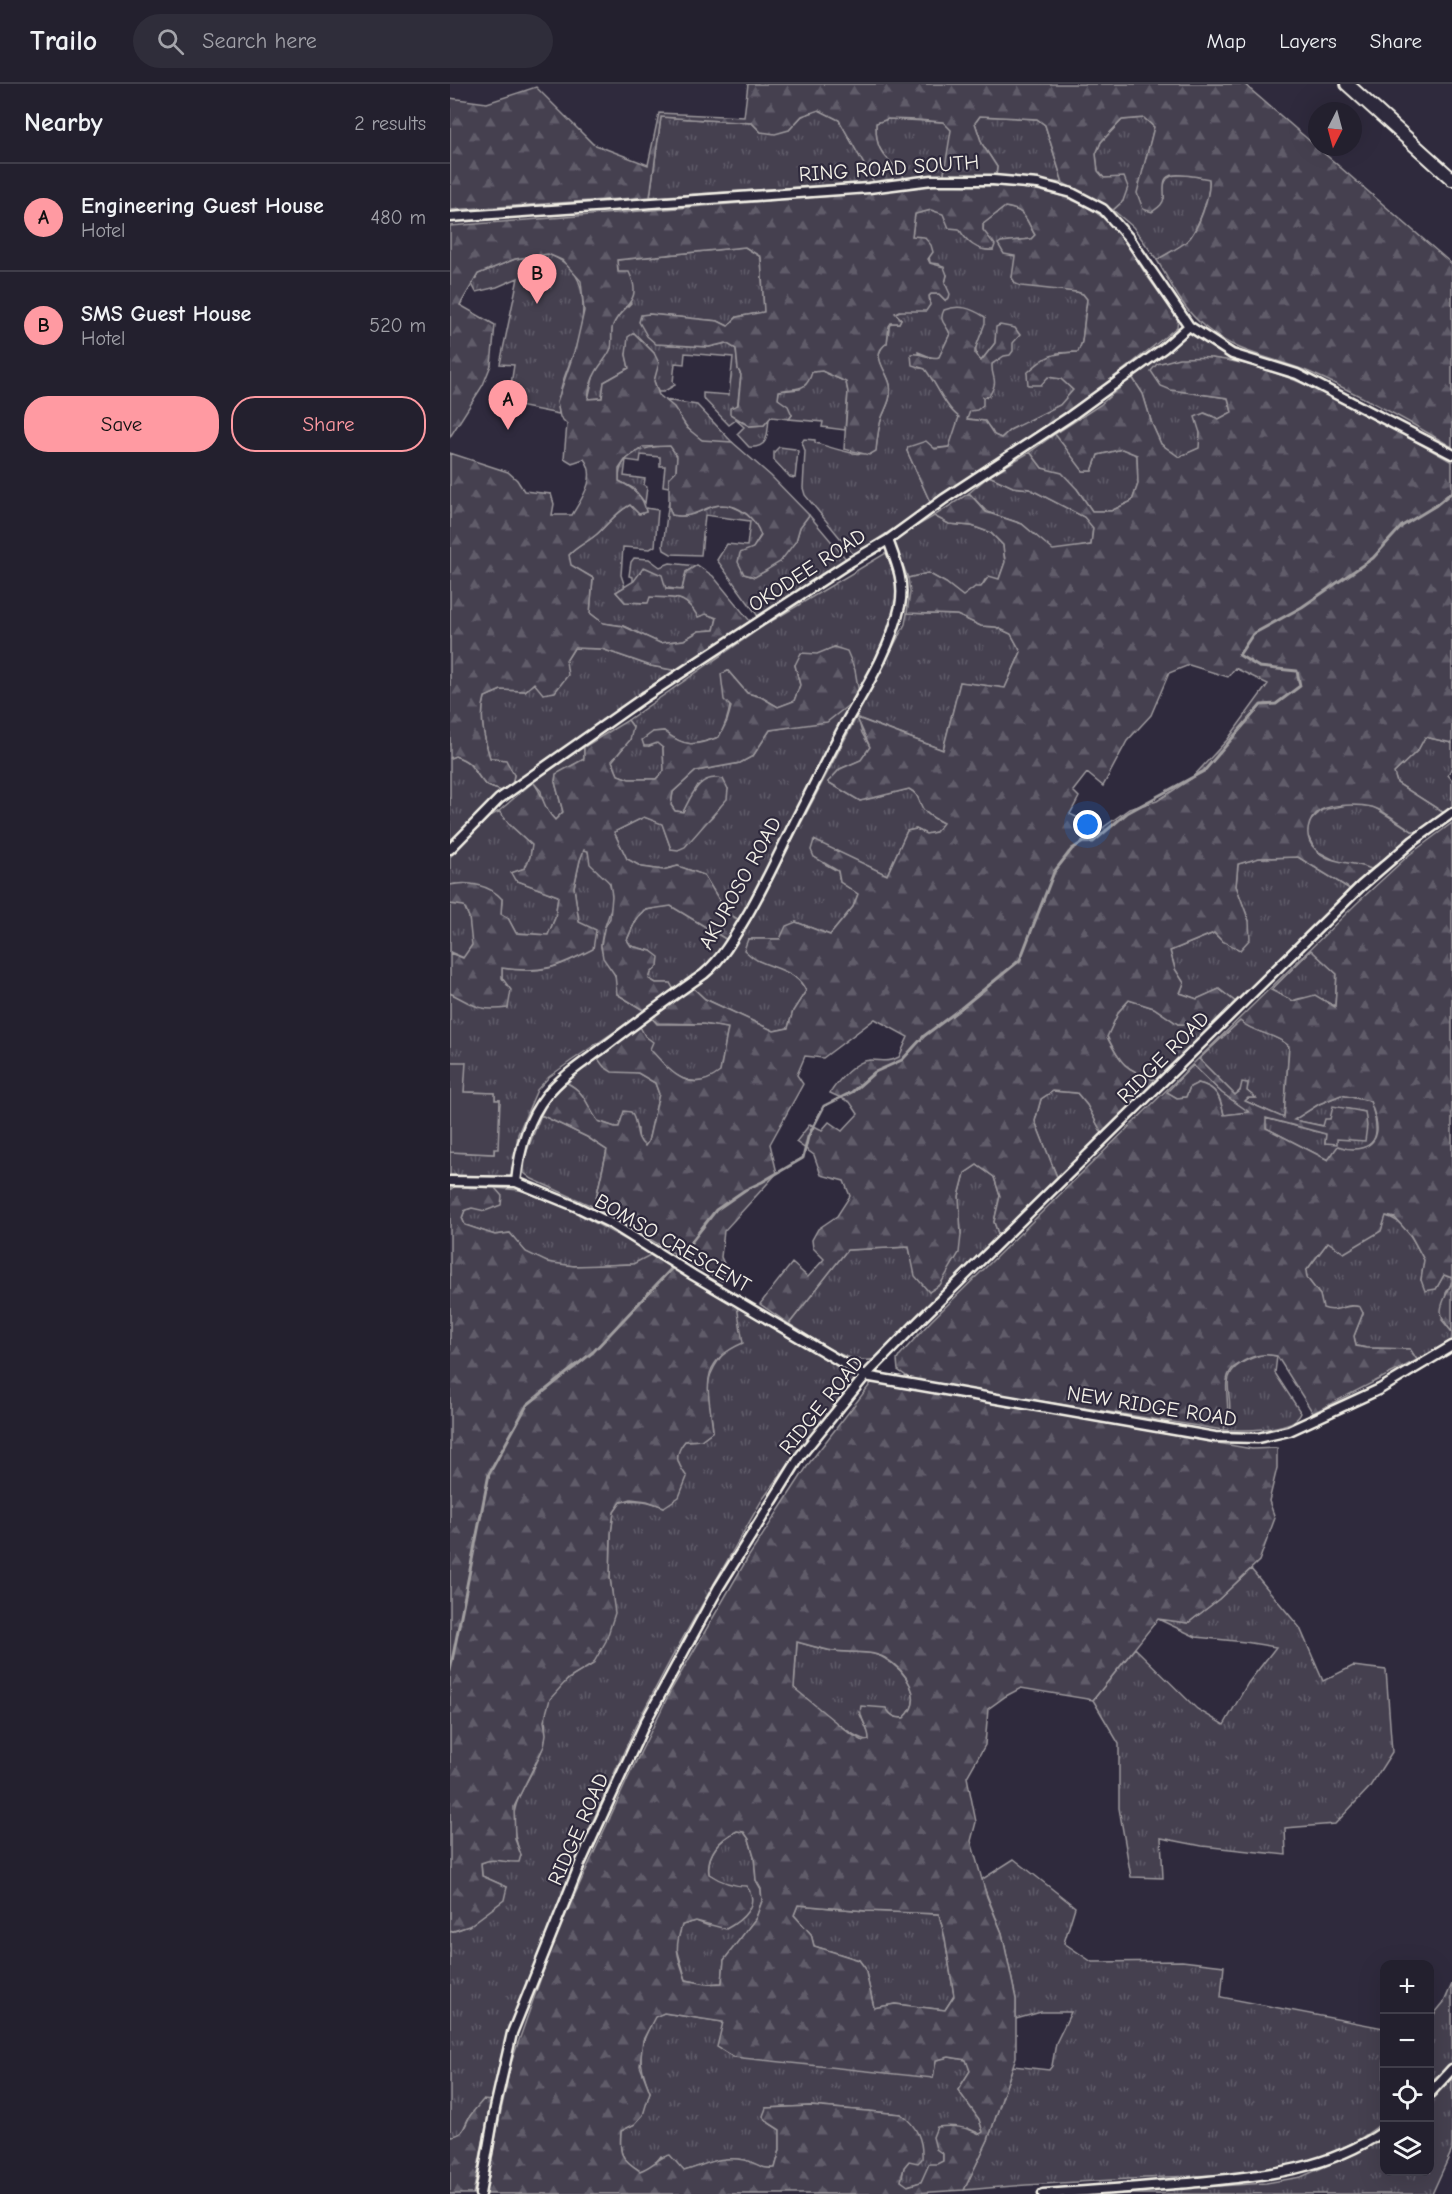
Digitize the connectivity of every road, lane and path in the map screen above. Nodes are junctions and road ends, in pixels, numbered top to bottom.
1 (1347, 84) edge
2 (1452, 179) edge
3 (450, 217) edge
4 (1189, 326) junction
5 (1452, 454) edge
6 (888, 540) junction
7 (1452, 813) edge
8 (450, 849) edge
9 (450, 1181) edge
10 (516, 1182) junction
11 (1452, 1347) edge
12 (865, 1376) junction
13 (1452, 2069) edge
14 (1434, 2089) edge
15 (1380, 2134) edge
16 (480, 2194) edge
17 (1043, 2194) edge

1 - 2 street
3 - 4 street, RING ROAD SOUTH
4 - 5 street, RING ROAD SOUTH
4 - 6 street, OKODEE ROAD
6 - 8 street, OKODEE ROAD
6 - 10 street, AKUROSO ROAD
7 - 12 street, RIDGE ROAD
9 - 10 street, BOMSO CRESCENT
10 - 12 street, BOMSO CRESCENT
11 - 12 street, NEW RIDGE ROAD
12 - 16 street, RIDGE ROAD
13 - 14 street
15 - 17 street

